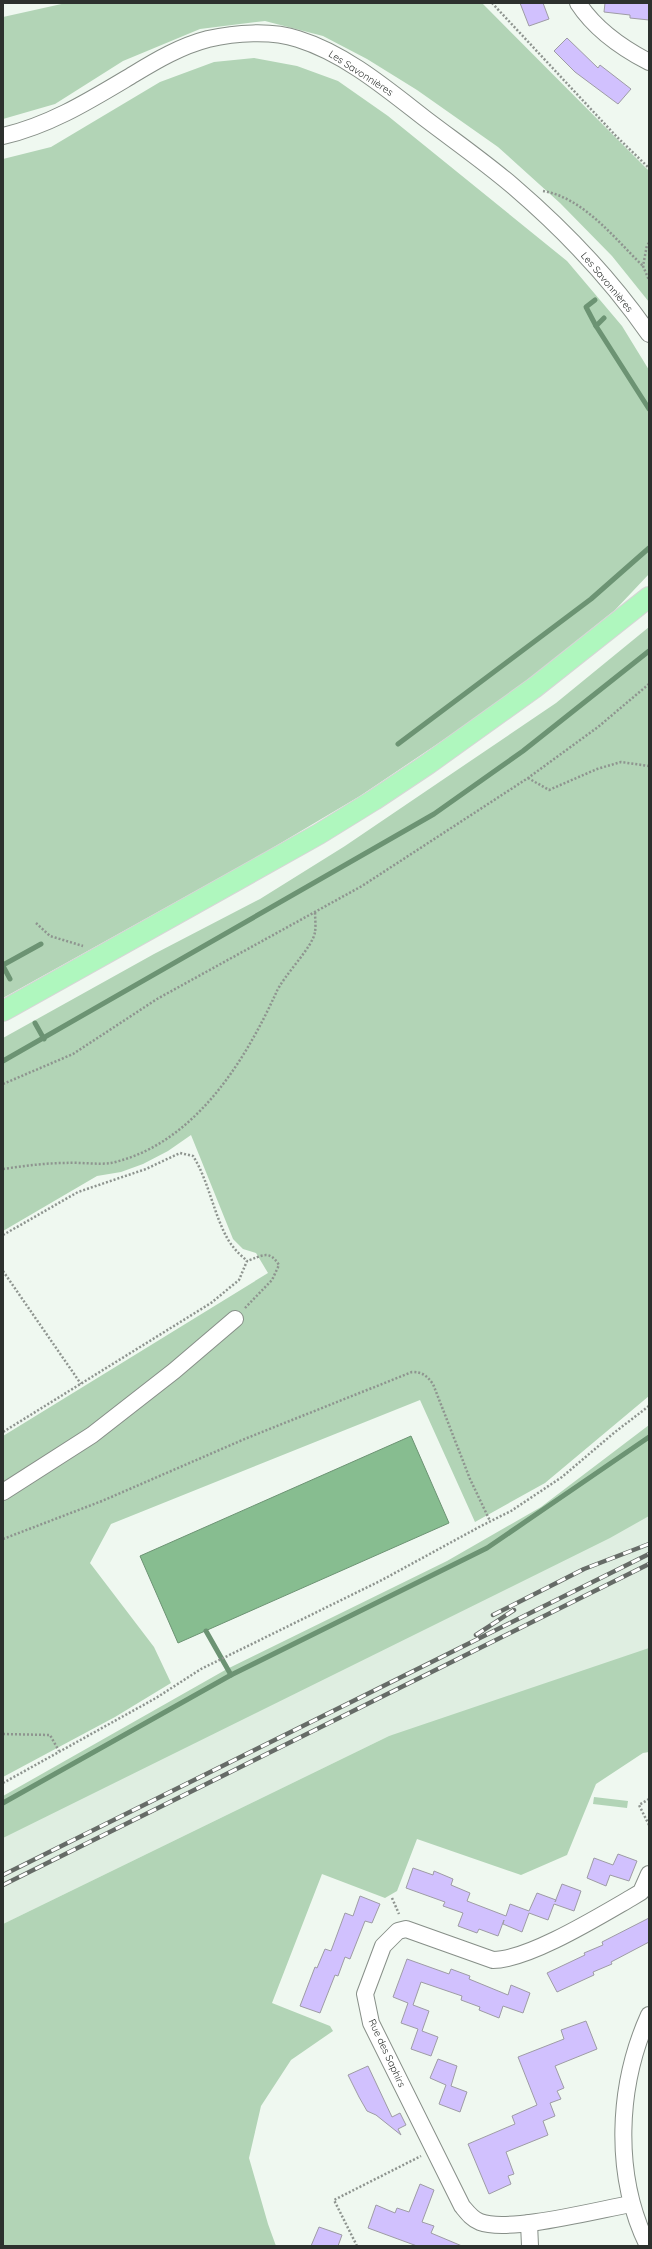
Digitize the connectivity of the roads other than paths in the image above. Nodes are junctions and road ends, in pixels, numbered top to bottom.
1 (578, 3) edge
2 (649, 62) edge
3 (3, 136) edge
4 (649, 334) edge
5 (649, 596) edge
6 (3, 1011) edge
7 (235, 1318) road end
8 (3, 1492) edge
9 (649, 1874) edge
10 (649, 2015) edge
11 (631, 2204) junction
12 (529, 2223) junction
13 (530, 2246) edge
14 (648, 2246) edge

1 - 2 street
3 - 4 street, Les Savonnières
5 - 6 main road
7 - 8 street
9 - 12 street, Rue des Saphirs
10 - 11 street
11 - 12 street, Rue des Saphirs
11 - 14 street
12 - 13 street

